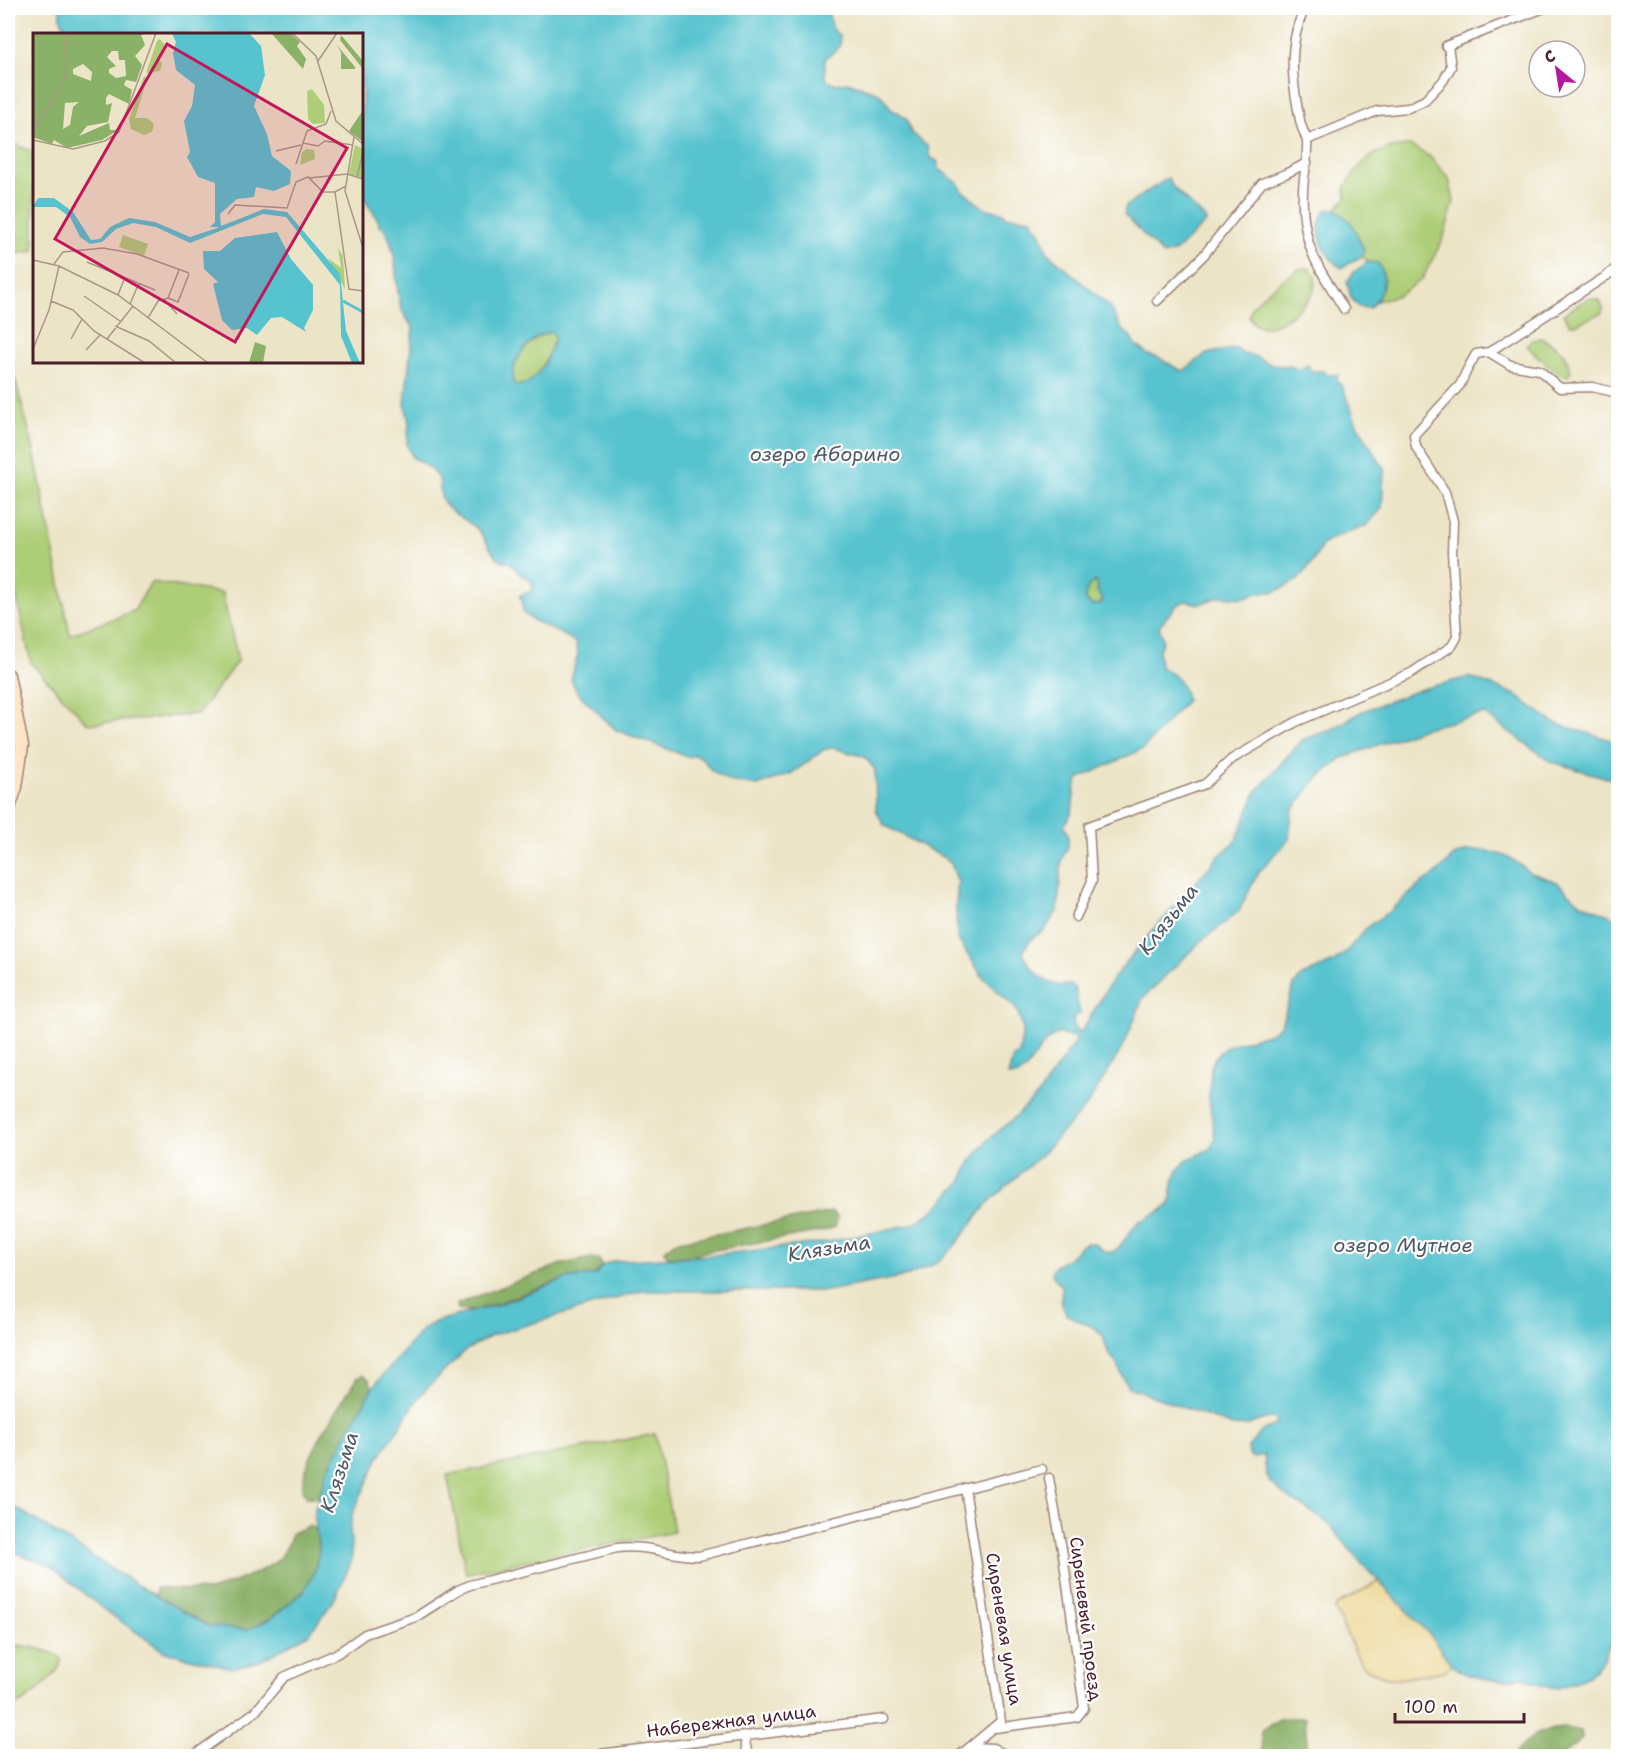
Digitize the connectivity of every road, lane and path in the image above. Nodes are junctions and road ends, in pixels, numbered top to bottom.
1 (1305, 8) edge
2 (1544, 8) edge
3 (1307, 141) junction
4 (1306, 163) junction
5 (1618, 266) edge
6 (1157, 300) dead end
7 (1344, 309) dead end
8 (1488, 352) junction
9 (1618, 393) edge
10 (8, 675) edge
11 (8, 811) edge
12 (1076, 916) dead end
13 (1042, 1469) dead end
14 (1049, 1479) dead end
15 (965, 1488) junction
16 (884, 1719) dead end
17 (995, 1728) junction
18 (744, 1736) junction
19 (970, 1747) junction
20 (625, 1754) edge
21 (193, 1756) edge
22 (583, 1756) edge
23 (748, 1756) edge
24 (959, 1756) edge
25 (1007, 1756) edge

1 - 3 street
2 - 3 street
3 - 4 street
4 - 6 street
4 - 7 street
5 - 8 street
8 - 9 street
8 - 12 street
10 - 11 main road
13 - 15 street
14 - 17 street, Сиреневый проезд
15 - 17 street, Сиреневая улица
15 - 21 street
16 - 18 street, Набережная улица
17 - 19 street, Сиреневая улица
18 - 20 street, Набережная улица
18 - 23 street
19 - 24 street, Сиреневая улица
19 - 25 street
20 - 22 street, Набережная улица

